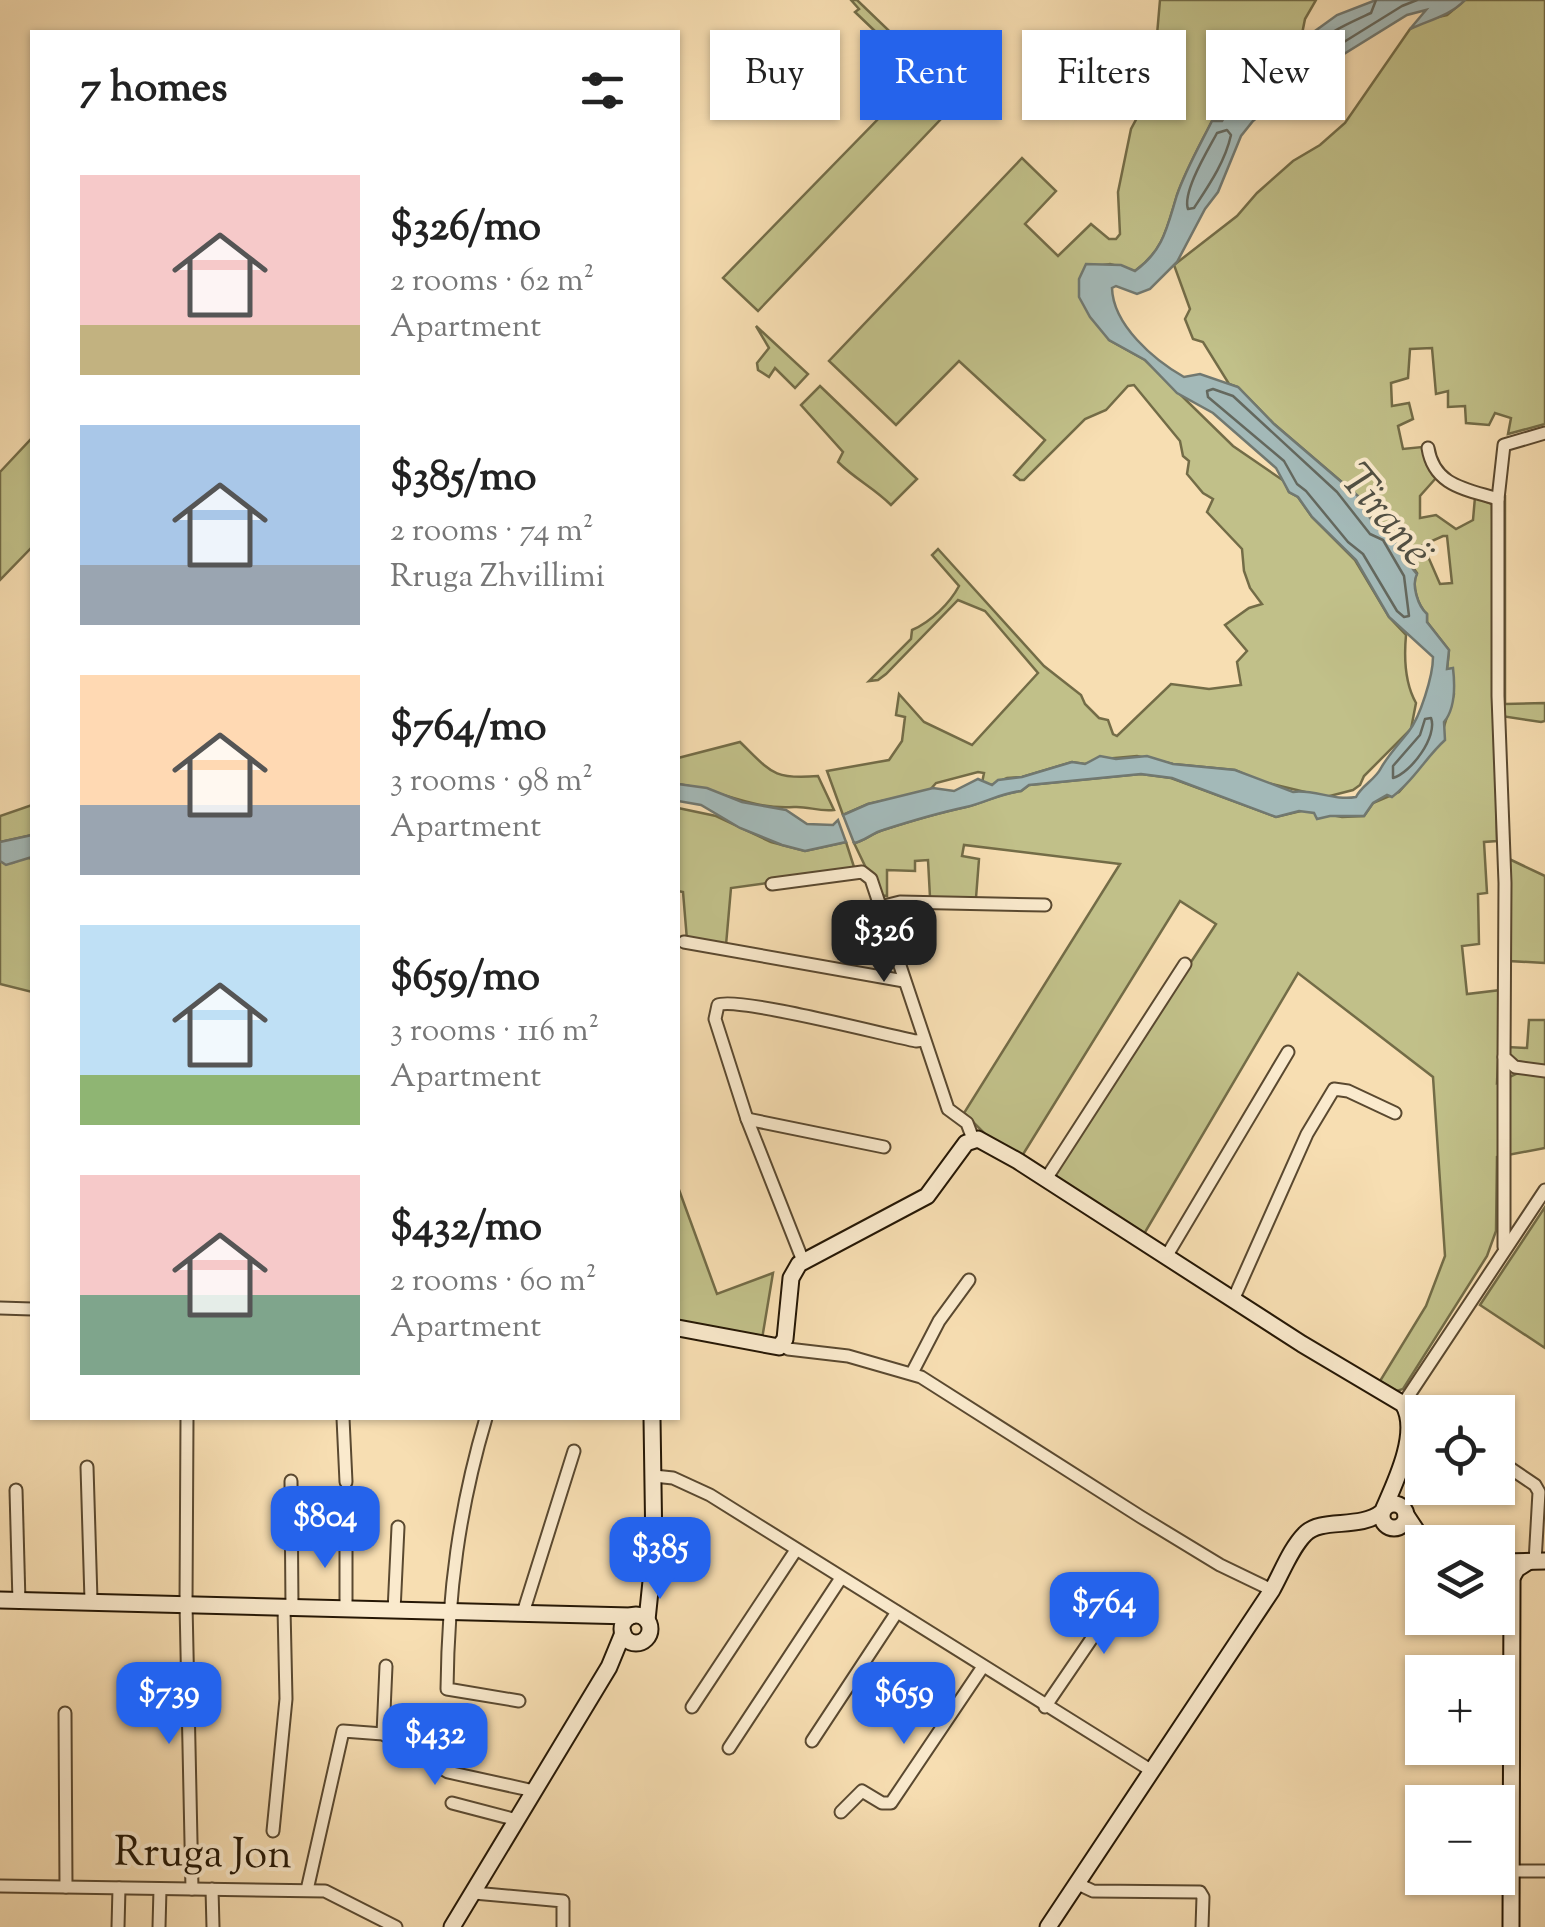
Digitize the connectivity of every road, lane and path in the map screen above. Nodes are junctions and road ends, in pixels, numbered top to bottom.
1 (1545, 433) edge
2 (1428, 448) dead end
3 (1498, 499) junction
4 (772, 884) dead end
5 (1046, 905) dead end
6 (880, 907) junction
7 (684, 942) dead end
8 (1185, 964) dead end
9 (904, 981) junction
10 (924, 1040) junction
11 (1288, 1052) dead end
12 (1504, 1057) junction
13 (1545, 1071) edge
14 (1395, 1113) dead end
15 (747, 1119) junction
16 (974, 1139) junction
17 (884, 1147) dead end
18 (1046, 1178) junction
19 (1545, 1190) edge
20 (1506, 1204) junction
21 (1529, 1214) junction
22 (1166, 1257) junction
23 (803, 1260) junction
24 (1499, 1260) junction
25 (969, 1280) dead end
26 (1233, 1300) junction
27 (0, 1308) edge
28 (30, 1309) edge
29 (680, 1328) edge
30 (782, 1345) junction
31 (912, 1373) junction
32 (1409, 1395) edge
33 (1405, 1401) edge
34 (187, 1420) edge
35 (344, 1420) edge
36 (485, 1420) edge
37 (652, 1420) edge
38 (1405, 1443) edge
39 (574, 1451) dead end
40 (1399, 1465) junction
41 (86, 1467) dead end
42 (1515, 1471) edge
43 (654, 1476) junction
44 (290, 1481) dead end
45 (346, 1482) dead end
46 (16, 1490) dead end
47 (1405, 1512) junction
48 (1387, 1518) junction
49 (1413, 1525) edge
50 (398, 1528) dead end
51 (1405, 1530) edge
52 (346, 1533) dead end
53 (796, 1550) junction
54 (1536, 1562) edge
55 (841, 1578) junction
56 (1128, 1584) dead end
57 (1272, 1590) junction
58 (0, 1600) edge
59 (91, 1600) junction
60 (19, 1602) junction
61 (186, 1604) junction
62 (288, 1608) junction
63 (346, 1610) junction
64 (394, 1611) junction
65 (448, 1612) junction
66 (897, 1612) junction
67 (522, 1613) junction
68 (632, 1622) junction
69 (1512, 1635) edge
70 (386, 1666) dead end
71 (608, 1667) junction
72 (982, 1668) junction
73 (519, 1701) dead end
74 (692, 1707) dead end
75 (1045, 1707) junction
76 (65, 1713) dead end
77 (383, 1734) junction
78 (812, 1741) dead end
79 (729, 1748) dead end
80 (1152, 1771) junction
81 (1511, 1785) edge
82 (534, 1791) junction
83 (452, 1803) dead end
84 (841, 1812) dead end
85 (517, 1820) junction
86 (273, 1831) dead end
87 (1545, 1870) edge
88 (1515, 1871) edge
89 (1078, 1884) junction
90 (0, 1886) edge
91 (66, 1887) junction
92 (120, 1888) junction
93 (160, 1889) junction
94 (192, 1890) junction
95 (212, 1890) junction
96 (307, 1890) junction
97 (474, 1892) junction
98 (1511, 1895) edge
99 (118, 1927) edge
100 (159, 1927) edge
101 (213, 1927) edge
102 (396, 1927) edge
103 (452, 1927) edge
104 (562, 1927) edge
105 (1048, 1927) edge
106 (1202, 1927) edge
107 (1511, 1927) edge

1 - 3 street
2 - 3 street
3 - 12 street
4 - 6 street
5 - 6 street
6 - 9 street
7 - 9 street
8 - 18 street
9 - 10 street
10 - 15 street
10 - 16 street
11 - 22 street
12 - 13 street
12 - 20 street
14 - 26 street
15 - 17 street
15 - 23 street
16 - 18 street
16 - 23 street
18 - 22 street
19 - 21 street
20 - 21 street
20 - 24 street
21 - 24 street
22 - 26 street
23 - 30 street
24 - 32 street
25 - 31 street
26 - 33 street
27 - 28 street
29 - 30 street
30 - 31 street
31 - 57 street
34 - 61 street
35 - 45 street
36 - 65 street
37 - 43 street
38 - 40 street
39 - 67 street
40 - 47 street
40 - 48 street
41 - 59 street
42 - 54 street
43 - 53 street
43 - 68 street
44 - 62 street
46 - 60 street
47 - 48 street
47 - 48 street
47 - 49 street
48 - 51 street
48 - 57 street
50 - 64 street
52 - 63 street
53 - 55 street
53 - 74 street
55 - 66 street
55 - 79 street
56 - 75 street
57 - 80 street
58 - 60 street
59 - 60 street
59 - 61 street
61 - 62 street
61 - 94 street
62 - 63 street
62 - 86 street
63 - 64 street
64 - 65 street
65 - 67 street
65 - 73 street
66 - 72 street
66 - 78 street
67 - 68 street
68 - 71 street
68 - 71 street
69 - 81 street
70 - 77 street
71 - 82 street
72 - 75 street
72 - 84 street
75 - 80 street
76 - 91 street
77 - 82 street
77 - 96 street
80 - 89 street
82 - 85 street
83 - 85 street
85 - 97 street
87 - 88 street
89 - 105 street
89 - 106 street
90 - 91 street, Rruga Jon
91 - 92 street, Rruga Jon
92 - 93 street, Rruga Jon
92 - 99 street
93 - 94 street, Rruga Jon
93 - 100 street
94 - 95 street, Rruga Jon
95 - 96 street, Rruga Jon
95 - 101 street
96 - 102 street, Rruga Jon
97 - 103 street
97 - 104 street
98 - 107 street

